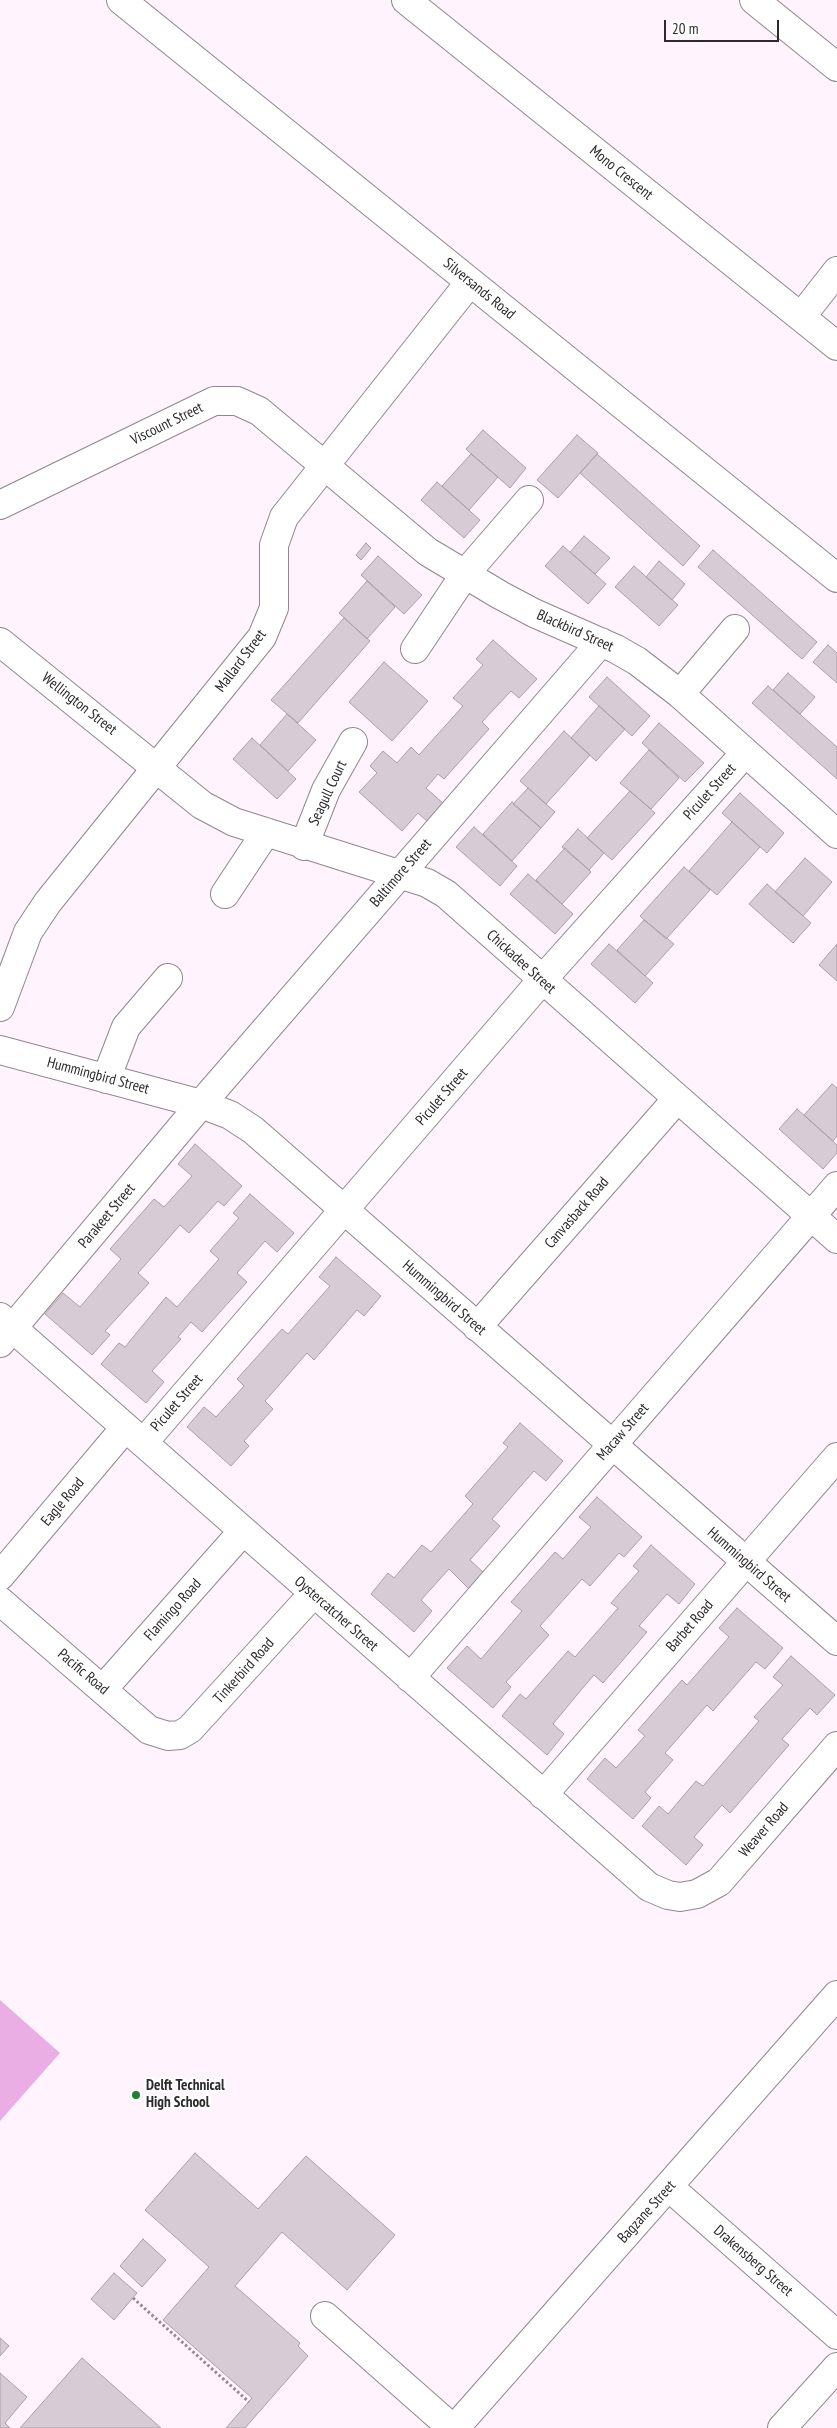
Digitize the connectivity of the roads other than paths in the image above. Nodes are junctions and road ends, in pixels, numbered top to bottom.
1 (121, 0) edge
2 (406, 0) edge
3 (754, 0) edge
4 (837, 67) edge
5 (837, 271) edge
6 (470, 282) junction
7 (801, 317) junction
8 (837, 346) edge
9 (324, 467) junction
10 (529, 500) dead end
11 (0, 505) edge
12 (465, 574) junction
13 (837, 578) edge
14 (735, 629) dead end
15 (0, 642) edge
16 (601, 642) junction
17 (415, 650) dead end
18 (680, 694) junction
19 (352, 742) dead end
20 (745, 753) junction
21 (157, 768) junction
22 (266, 832) junction
23 (837, 834) edge
24 (304, 846) junction
25 (400, 875) junction
26 (225, 894) dead end
27 (168, 978) dead end
28 (542, 980) junction
29 (0, 1007) edge
30 (0, 1050) edge
31 (106, 1079) junction
32 (677, 1099) junction
33 (201, 1104) junction
34 (837, 1186) edge
35 (345, 1211) junction
36 (810, 1215) junction
37 (837, 1239) edge
38 (477, 1327) junction
39 (4, 1330) edge
40 (134, 1436) junction
41 (611, 1446) junction
42 (837, 1457) edge
43 (243, 1531) junction
44 (745, 1563) junction
45 (0, 1576) edge
46 (313, 1594) junction
47 (0, 1601) edge
48 (837, 1641) edge
49 (410, 1678) junction
50 (103, 1689) junction
51 (168, 1736) joint
52 (837, 1746) edge
53 (544, 1795) junction
54 (680, 1897) joint
55 (837, 1995) edge
56 (669, 2187) junction
57 (325, 2316) dead end
58 (837, 2335) edge
59 (837, 2367) edge
60 (453, 2428) edge
61 (782, 2428) edge

1 - 6 street, Silversands Road
2 - 7 street, Mono Crescent
3 - 4 street
5 - 7 street
6 - 9 street, Mallard Street
6 - 13 street, Silversands Road
7 - 8 street, Mono Crescent
9 - 11 street, Viscount Street
9 - 12 street, Blackbird Street
9 - 21 street, Mallard Street
10 - 12 street
12 - 16 street, Blackbird Street
12 - 17 street
14 - 18 street
15 - 21 street, Wellington Street
16 - 18 street, Blackbird Street
16 - 25 street, Baltimore Street
18 - 20 street, Blackbird Street
19 - 24 street, Seagull Court
20 - 23 street, Blackbird Street
20 - 28 street, Piculet Street
21 - 22 street, Chickadee Street
21 - 29 street, Mallard Street
22 - 24 street, Chickadee Street
22 - 26 street
24 - 25 street, Chickadee Street
25 - 28 street, Chickadee Street
25 - 33 street, Baltimore Street
27 - 31 street
28 - 32 street, Chickadee Street
28 - 35 street, Piculet Street
30 - 31 street, Hummingbird Street
31 - 33 street, Hummingbird Street
32 - 36 street, Chickadee Street
32 - 38 street, Canvasback Road
33 - 35 street, Hummingbird Street
33 - 39 street, Parakeet Street
34 - 36 street, Macaw Street
35 - 38 street, Hummingbird Street
35 - 40 street, Piculet Street
36 - 37 street, Chickadee Street
36 - 41 street, Macaw Street
38 - 41 street, Hummingbird Street
39 - 40 street, Oystercatcher Street
40 - 43 street, Oystercatcher Street
40 - 45 street, Eagle Road
41 - 44 street, Hummingbird Street
41 - 49 street, Macaw Street
42 - 44 street, Barbet Road
43 - 46 street, Oystercatcher Street
43 - 50 street, Flamingo Road
44 - 48 street, Hummingbird Street
44 - 53 street, Barbet Road
46 - 49 street, Oystercatcher Street
46 - 51 street, Tinkerbird Road
47 - 50 street, Pacific Road
49 - 53 street, Oystercatcher Street
50 - 51 street, Pacific Road
52 - 54 street, Weaver Road
53 - 54 street, Oystercatcher Street
55 - 56 street, Bagzane Street
56 - 58 street, Drakensberg Street
56 - 60 street, Bagzane Street
57 - 60 street
59 - 61 street

